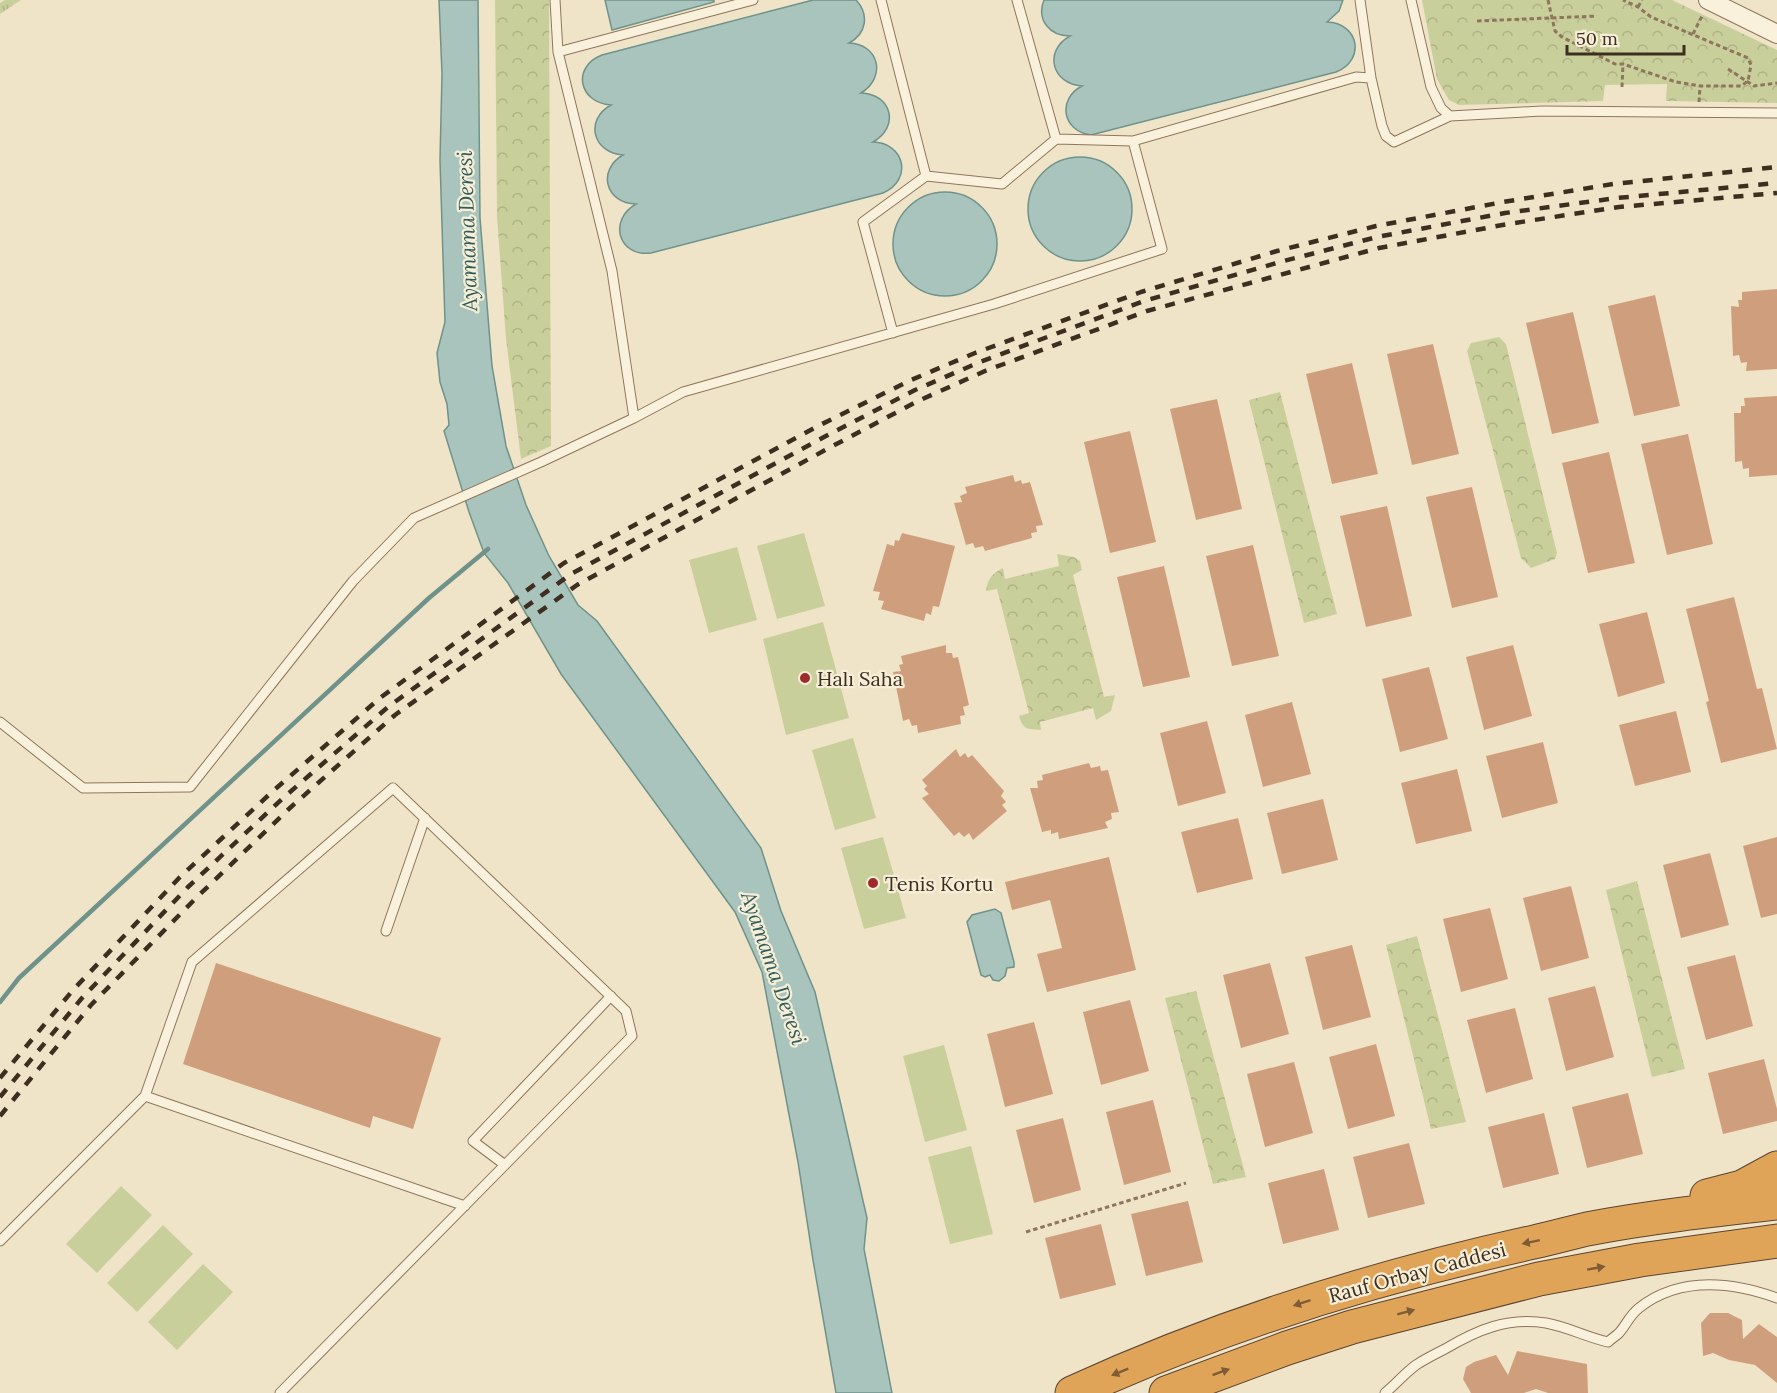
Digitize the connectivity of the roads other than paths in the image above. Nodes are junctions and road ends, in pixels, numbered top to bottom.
1 (555, 0) edge
2 (753, 0) edge
3 (881, 0) edge
4 (1017, 0) edge
5 (1360, 0) edge
6 (1411, 0) edge
7 (1709, 1) edge
8 (1777, 34) edge
9 (558, 52) junction
10 (1371, 78) junction
11 (1777, 113) edge
12 (1450, 116) junction
13 (1056, 139) junction
14 (1133, 141) junction
15 (926, 176) junction
16 (893, 333) junction
17 (634, 418) junction
18 (0, 722) edge
19 (425, 818) junction
20 (386, 931) dead end
21 (611, 996) junction
22 (145, 1096) junction
23 (505, 1165) junction
24 (1777, 1168) edge
25 (1777, 1203) edge
26 (465, 1206) junction
27 (1588, 1229) junction
28 (0, 1241) edge
29 (1777, 1241) edge
30 (1743, 1245) junction
31 (1777, 1257) edge
32 (1777, 1298) edge
33 (280, 1393) edge
34 (1072, 1393) edge
35 (1166, 1393) edge
36 (1385, 1393) edge

1 - 9 lane
2 - 9 lane
3 - 15 lane
4 - 13 lane
5 - 10 lane
6 - 12 lane
7 - 8 street
9 - 17 lane
10 - 12 lane
10 - 14 lane
11 - 12 lane
13 - 14 lane
13 - 15 lane
14 - 16 lane
15 - 16 lane
16 - 17 lane
17 - 18 lane
19 - 20 lane
19 - 21 lane
19 - 22 lane
21 - 23 lane
21 - 23 lane
22 - 26 lane
22 - 28 lane
23 - 26 lane
24 - 27 highway
25 - 27 highway, Rauf Orbay Caddesi
26 - 33 lane
27 -> 34 highway, Rauf Orbay Caddesi
29 - 30 highway, Rauf Orbay Caddesi
30 - 31 highway
35 -> 30 highway, Rauf Orbay Caddesi
32 - 36 lane

